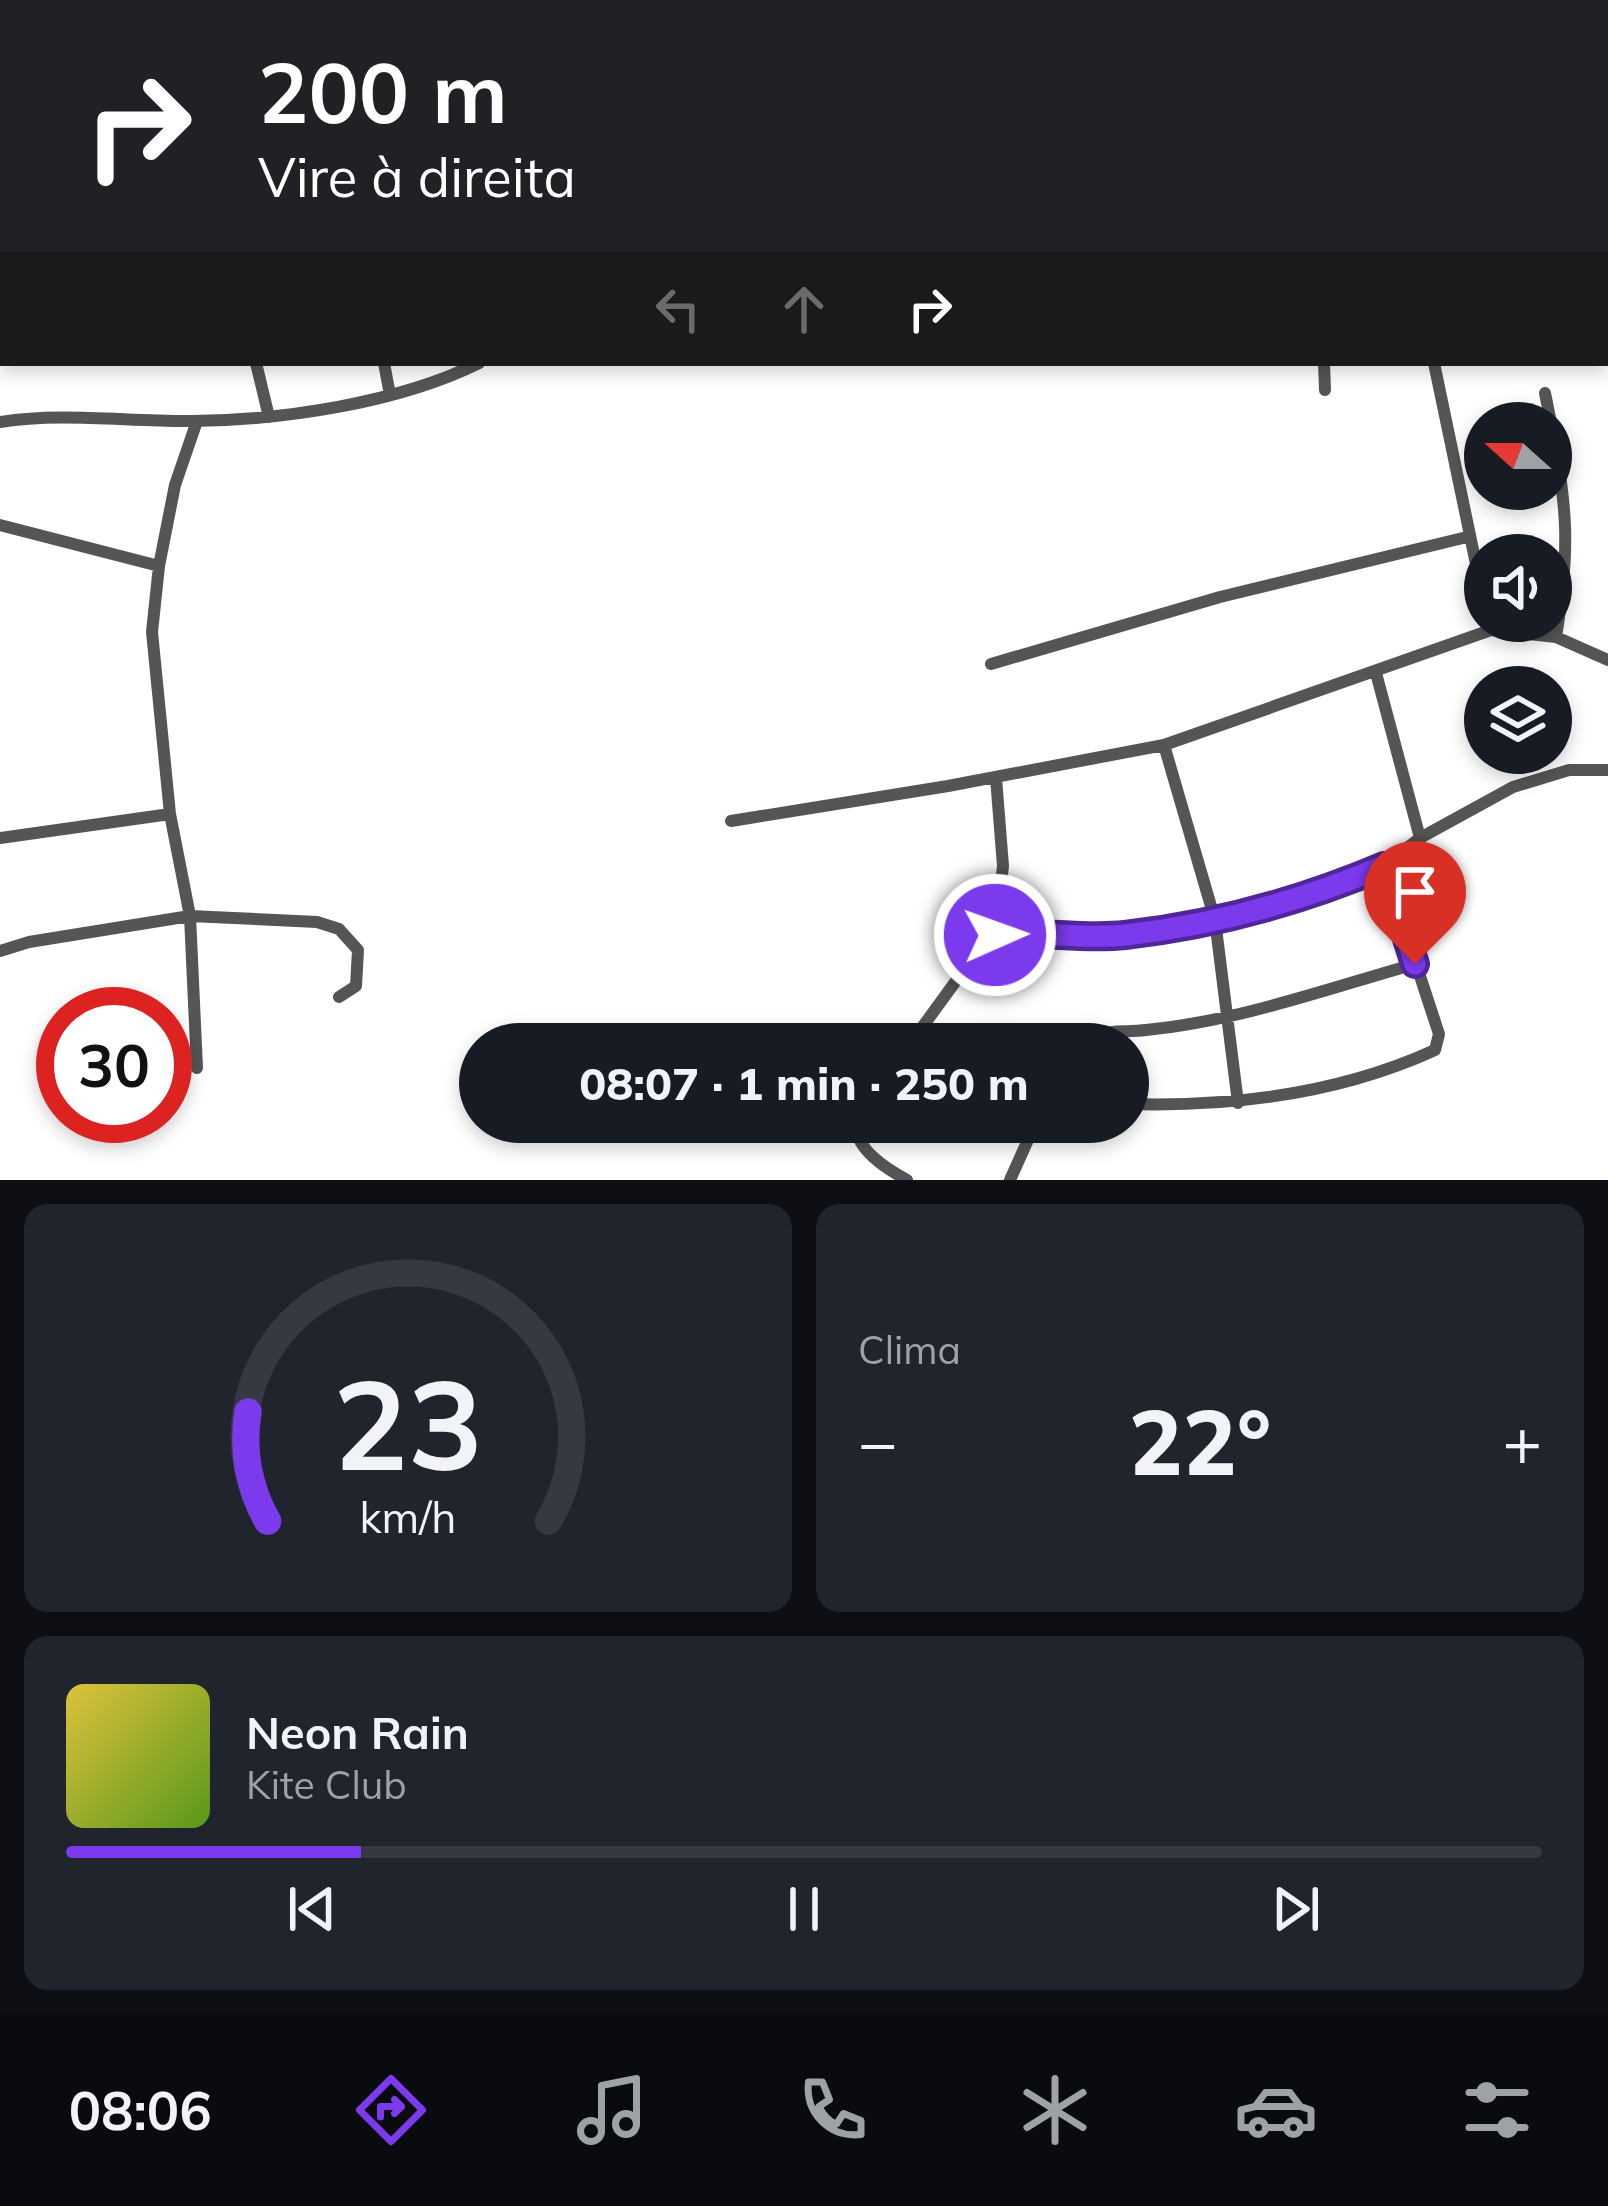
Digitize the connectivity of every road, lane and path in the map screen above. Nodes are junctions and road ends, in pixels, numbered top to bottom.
1 (257, 366) edge
2 (384, 366) edge
3 (473, 366) edge
4 (1324, 366) edge
5 (1435, 366) edge
6 (1325, 390) dead end
7 (1545, 394) dead end
8 (389, 395) junction
9 (1547, 402) edge
10 (269, 417) junction
11 (197, 421) junction
12 (0, 422) edge
13 (0, 525) edge
14 (1467, 534) edge
15 (1464, 537) edge
16 (158, 566) junction
17 (1464, 637) edge
18 (1567, 642) edge
19 (1608, 660) edge
20 (992, 664) dead end
21 (1376, 673) junction
22 (1164, 745) junction
23 (1608, 770) edge
24 (997, 778) junction
25 (170, 814) junction
26 (730, 821) dead end
27 (0, 838) edge
28 (1420, 838) junction
29 (1384, 866) junction
30 (190, 916) junction
31 (1215, 920) junction
32 (995, 935) junction
33 (0, 951) edge
34 (1415, 964) junction
35 (339, 998) dead end
36 (1227, 1016) junction
37 (925, 1023) edge
38 (1149, 1030) edge
39 (196, 1068) dead end
40 (1238, 1103) junction
41 (1149, 1104) edge
42 (864, 1143) edge
43 (1027, 1143) edge
44 (907, 1180) edge
45 (1010, 1180) edge

1 - 10 street
2 - 8 street
3 - 8 street
4 - 6 street
5 - 14 street
7 - 9 street
8 - 10 street
10 - 11 street
11 - 12 street
11 - 16 street
13 - 16 street
15 - 20 street
16 - 25 street
17 - 21 street
18 - 19 street
21 - 22 street
21 - 28 street
22 - 24 street
22 - 31 street
23 - 28 street
24 - 26 street
24 - 32 street
25 - 27 street
25 - 30 street
28 - 29 street
29 - 31 street
29 - 34 street
30 - 33 street
30 - 35 street
30 - 39 street
31 - 32 street
31 - 36 street
32 - 37 street
34 - 36 street
34 - 40 street
36 - 38 street
36 - 40 street
40 - 41 street
42 - 44 street
43 - 45 street

